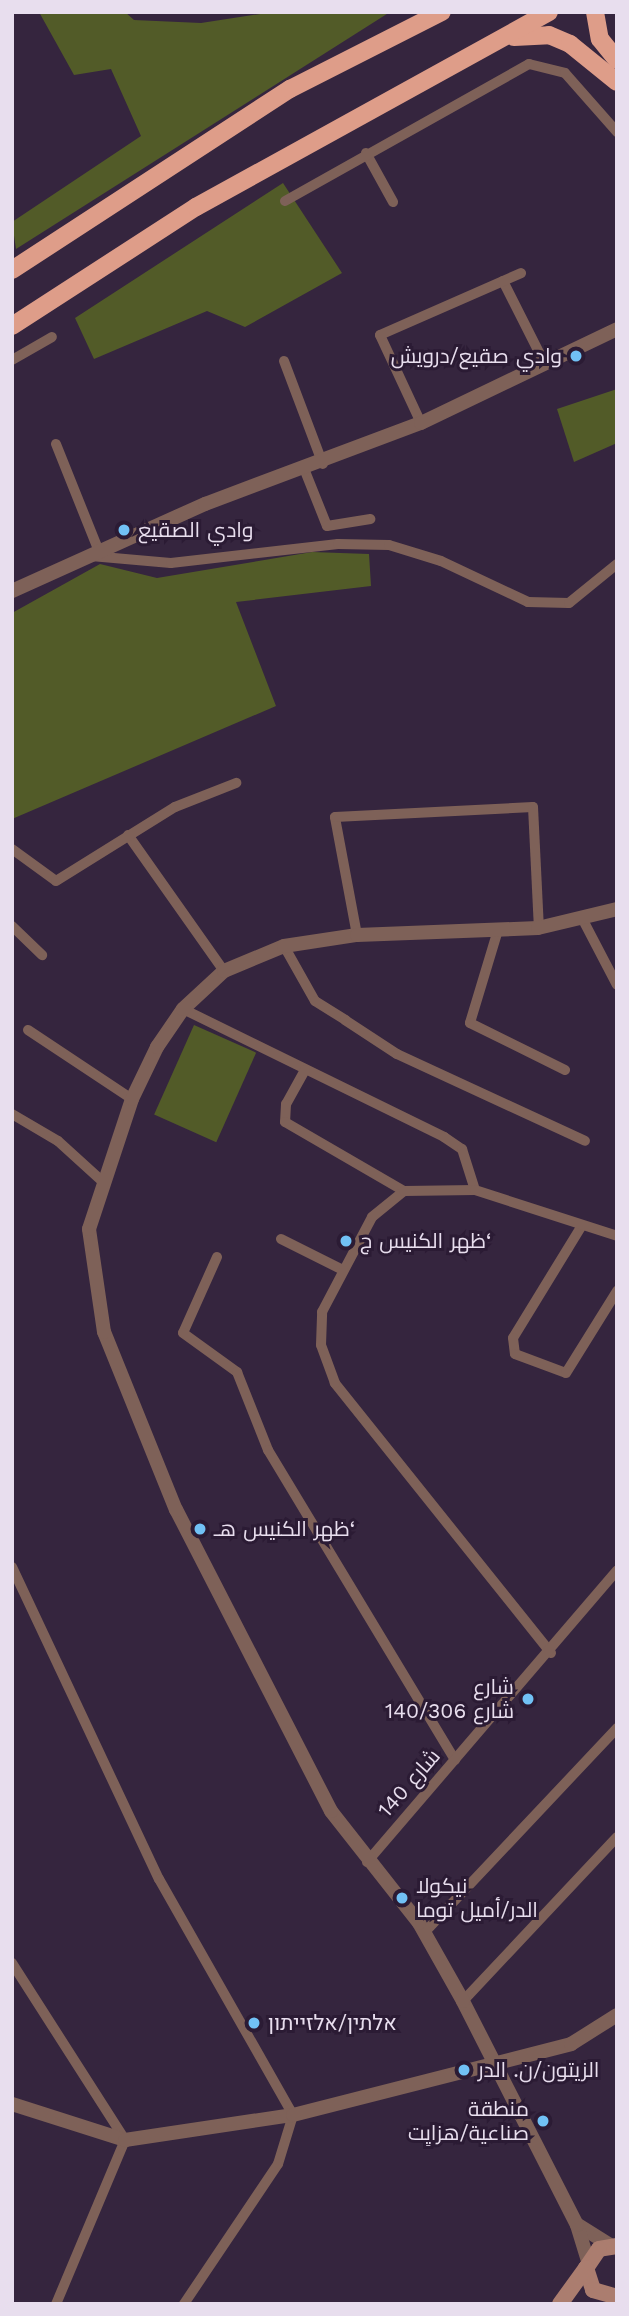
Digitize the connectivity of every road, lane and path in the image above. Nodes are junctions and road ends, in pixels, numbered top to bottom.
1 (442, 12) edge
2 (550, 12) edge
3 (595, 12) edge
4 (507, 38) junction
5 (617, 60) edge
6 (617, 82) edge
7 (617, 132) edge
8 (366, 153) junction
9 (285, 201) dead end
10 (393, 202) dead end
11 (12, 270) edge
12 (521, 273) dead end
13 (503, 281) junction
14 (12, 326) edge
15 (617, 329) edge
16 (52, 337) dead end
17 (12, 360) edge
18 (284, 361) dead end
19 (544, 362) junction
20 (421, 423) junction
21 (56, 444) dead end
22 (323, 464) junction
23 (305, 471) junction
24 (370, 519) dead end
25 (98, 549) junction
26 (81, 556) junction
27 (617, 564) edge
28 (12, 590) edge
29 (236, 783) dead end
30 (128, 835) junction
31 (12, 849) edge
32 (617, 909) edge
33 (583, 920) junction
34 (12, 926) edge
35 (539, 928) junction
36 (498, 930) junction
37 (357, 935) junction
38 (285, 946) junction
39 (42, 955) dead end
40 (224, 971) junction
41 (617, 985) edge
42 (183, 1009) junction
43 (28, 1030) dead end
44 (306, 1070) junction
45 (565, 1070) dead end
46 (132, 1099) junction
47 (12, 1114) edge
48 (585, 1141) dead end
49 (103, 1182) junction
50 (475, 1190) junction
51 (404, 1191) junction
52 (581, 1227) junction
53 (617, 1236) edge
54 (281, 1240) dead end
55 (216, 1257) dead end
56 (341, 1269) junction
57 (617, 1291) edge
58 (12, 1567) edge
59 (617, 1570) edge
60 (551, 1653) junction
61 (617, 1728) edge
62 (455, 1760) junction
63 (617, 1837) edge
64 (367, 1862) junction
65 (424, 1933) junction
66 (12, 1963) edge
67 (463, 2001) junction
68 (617, 2015) edge
69 (494, 2061) junction
70 (12, 2104) edge
71 (293, 2115) junction
72 (125, 2140) junction
73 (577, 2225) junction
74 (614, 2246) edge
75 (587, 2265) junction
76 (614, 2298) edge
77 (56, 2304) edge
78 (184, 2304) edge
79 (560, 2304) edge
80 (587, 2304) edge

1 - 11 highway
2 - 4 highway
3 - 5 highway
4 - 6 highway
4 - 14 highway
7 - 8 street
8 - 9 street
8 - 10 street
12 - 13 street
13 - 19 street
13 - 20 street
15 - 19 street
16 - 17 street
18 - 22 street
19 - 20 street
20 - 22 street
21 - 25 street
22 - 23 street
23 - 24 street
23 - 25 street
25 - 26 street
26 - 27 street
26 - 28 street
29 - 30 street
30 - 31 street
30 - 40 street
32 - 33 street
33 - 35 street
33 - 41 street
34 - 39 street
35 - 36 street
35 - 37 street
36 - 37 street
36 - 45 street
37 - 38 street
38 - 40 street
38 - 48 street
40 - 42 street
42 - 44 street
42 - 46 street
43 - 46 street
44 - 50 street
44 - 51 street
46 - 49 street
47 - 49 street
49 - 64 street
50 - 51 street
50 - 52 street
51 - 56 street
52 - 53 street
52 - 57 street
54 - 56 street
55 - 62 street
56 - 60 street
58 - 71 street
59 - 60 street, شارع 140
60 - 62 street, شارع 140
61 - 65 street
62 - 64 street, شارع 140
63 - 67 street
64 - 65 street
65 - 67 street
66 - 72 street
67 - 69 street
68 - 69 street
69 - 71 street
69 - 73 street
70 - 72 street
71 - 72 street
71 - 78 street
72 - 77 street
73 - 74 street
73 - 75 street
74 - 75 main road
75 - 76 main road
75 - 79 main road
76 - 80 main road

